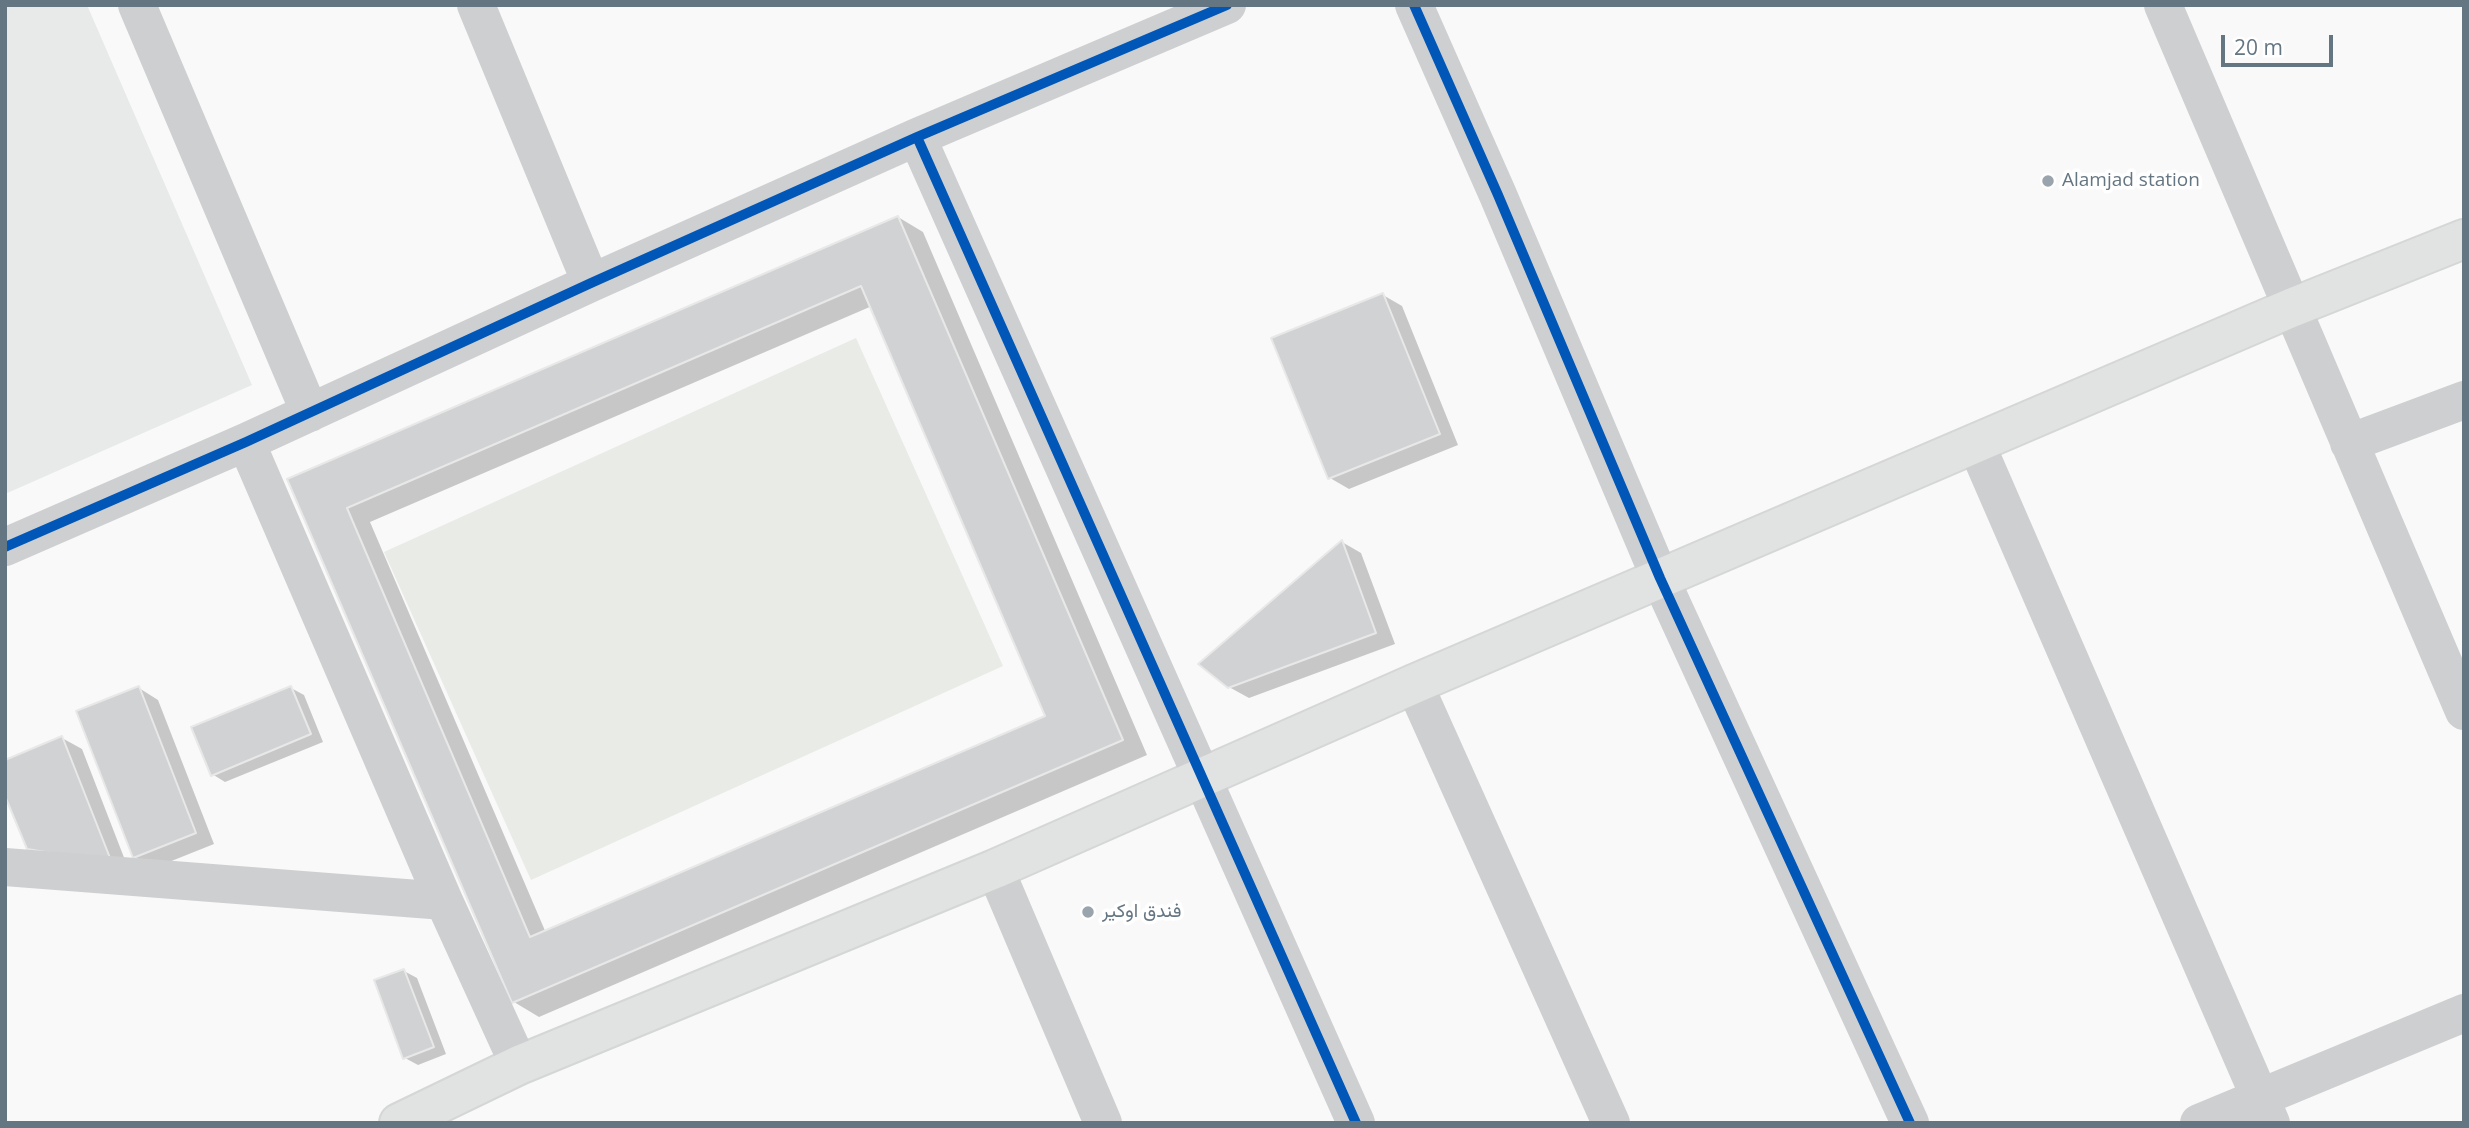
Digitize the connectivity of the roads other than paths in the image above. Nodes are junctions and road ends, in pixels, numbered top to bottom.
1 (137, 5) edge
2 (476, 5) edge
3 (1227, 5) edge
4 (1413, 5) edge
5 (2163, 5) edge
6 (917, 137) junction
7 (2464, 239) edge
8 (591, 283) junction
9 (2291, 307) junction
10 (2464, 400) edge
11 (310, 412) junction
12 (246, 442) junction
13 (2349, 443) junction
14 (1976, 444) junction
15 (5, 547) edge
16 (1660, 578) junction
17 (1415, 684) junction
18 (2464, 711) edge
19 (1203, 778) junction
20 (5, 867) edge
21 (995, 869) junction
22 (444, 901) junction
23 (2464, 1013) edge
24 (519, 1065) junction
25 (2266, 1110) edge
26 (399, 1123) edge
27 (1103, 1123) edge
28 (1356, 1123) edge
29 (1611, 1123) edge
30 (1910, 1123) edge
31 (2199, 1123) edge

1 - 11 street
2 - 8 street
3 - 6 street
4 - 16 street
5 - 9 street
6 - 8 street
6 - 19 street
7 - 9 highway
8 - 11 street
9 - 13 street
9 - 14 highway
10 - 13 street
11 - 12 street
12 - 15 street
12 - 22 street
13 - 18 street
14 - 16 highway
14 - 25 street
16 - 17 highway
16 - 30 street
17 - 19 highway
17 - 29 street
19 - 21 highway
19 - 28 street
20 - 22 street
21 - 24 highway
21 - 27 street
22 - 24 street
23 - 25 street
24 - 26 highway
25 - 31 street

